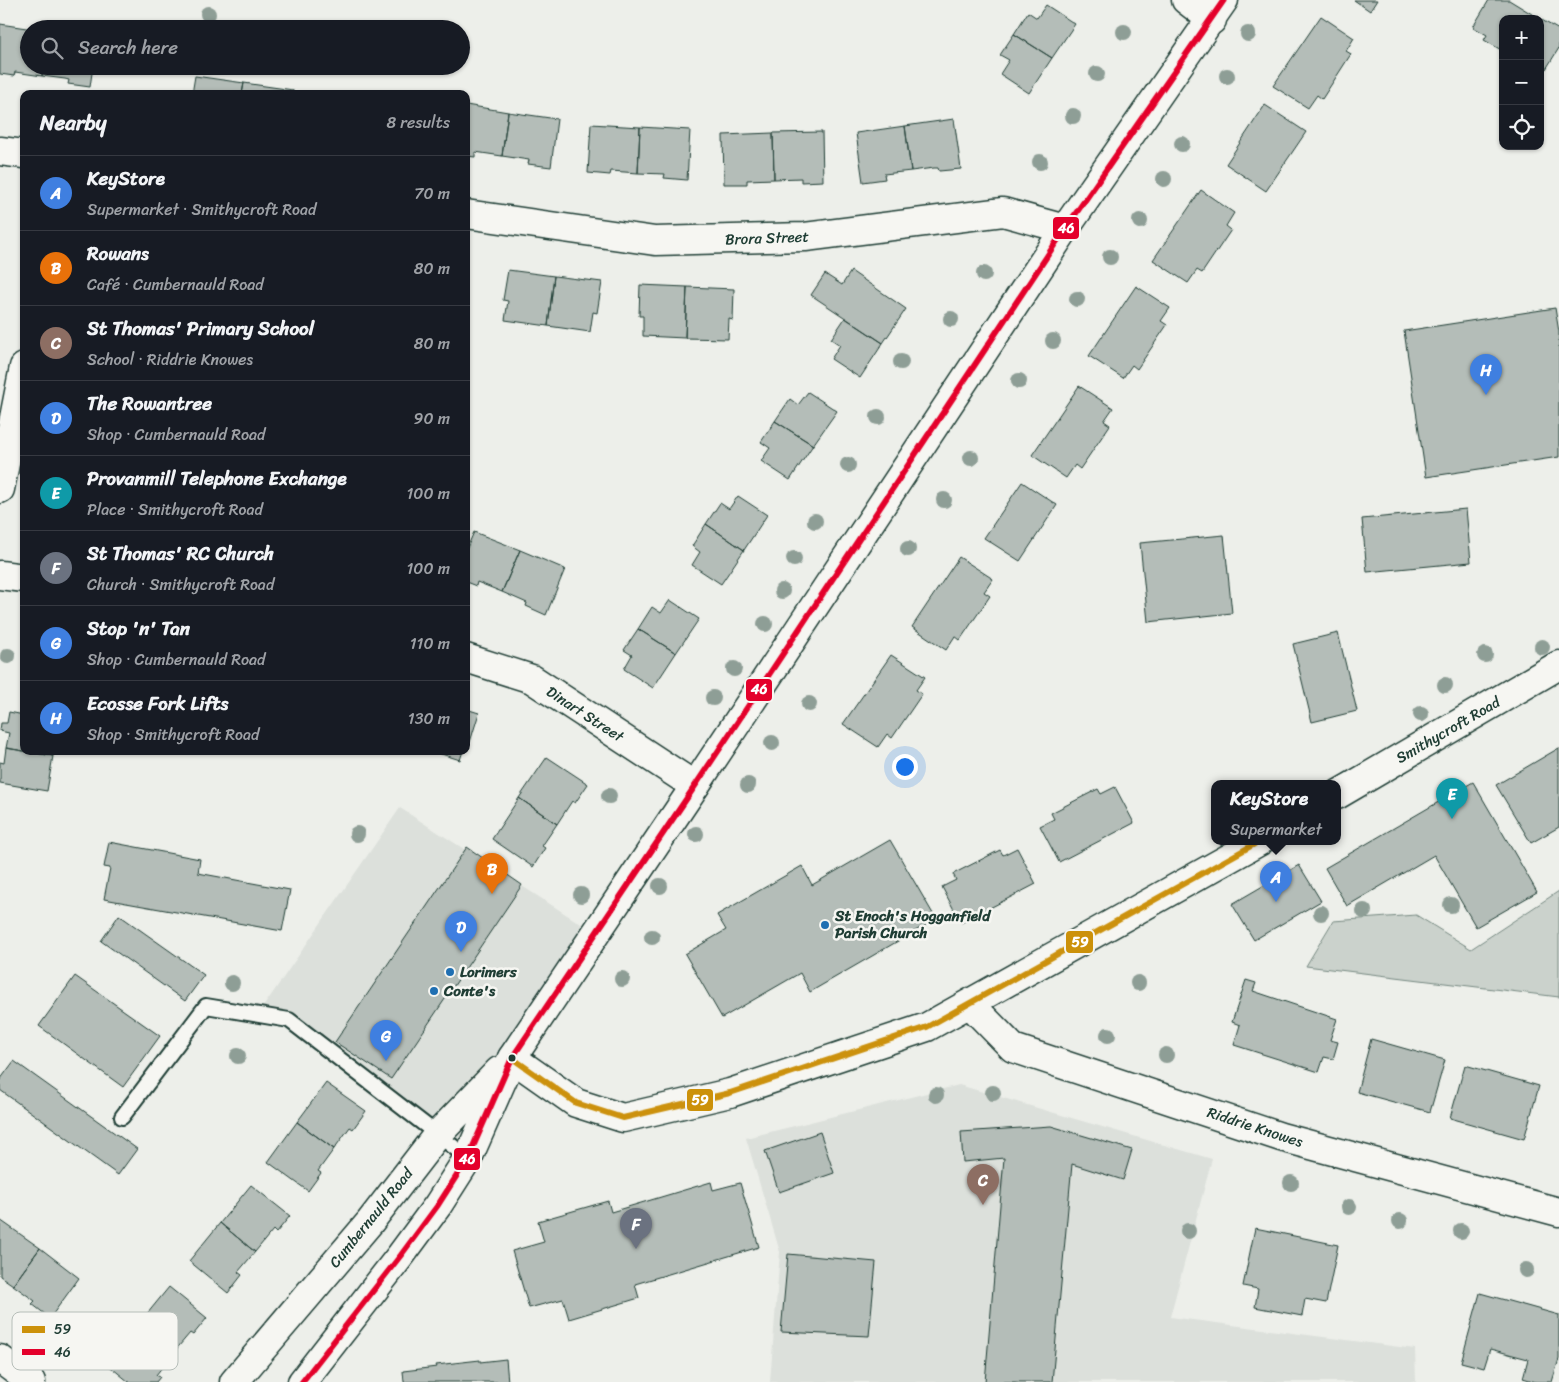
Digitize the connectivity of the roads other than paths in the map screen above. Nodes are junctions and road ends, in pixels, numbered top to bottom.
1 (1186, 0) edge
2 (1218, 10) edge
3 (0, 151) edge
4 (20, 154) edge
5 (470, 215) edge
6 (1065, 229) junction
7 (20, 387) edge
8 (0, 489) edge
9 (0, 574) edge
10 (20, 577) edge
11 (470, 659) edge
12 (1559, 665) edge
13 (695, 786) junction
14 (1341, 793) edge
15 (1253, 845) edge
16 (970, 1004) junction
17 (512, 1058) junction
18 (122, 1117) dead end
19 (438, 1134) junction
20 (468, 1158) junction
21 (1559, 1212) edge
22 (0, 1359) edge
23 (12, 1368) edge
24 (15, 1370) edge
25 (31, 1382) edge
26 (234, 1382) edge
27 (302, 1382) edge

1 - 2 street
2 - 6 street, Cumbernauld Road
3 - 4 street
5 - 6 street, Brora Street
6 - 13 street, Cumbernauld Road
7 - 8 street
9 - 10 street
11 - 13 street, Dinart Street
12 - 14 street, Smithycroft Road
13 - 17 street, Cumbernauld Road
15 - 16 street
16 - 17 street
16 - 21 street, Riddrie Knowes
17 - 19 street, Cumbernauld Road
17 - 20 street, Cumbernauld Road
18 - 19 lane
19 - 20 lane
19 - 26 street, Cumbernauld Road
20 - 27 street, Cumbernauld Road
22 - 23 street
24 - 25 street

